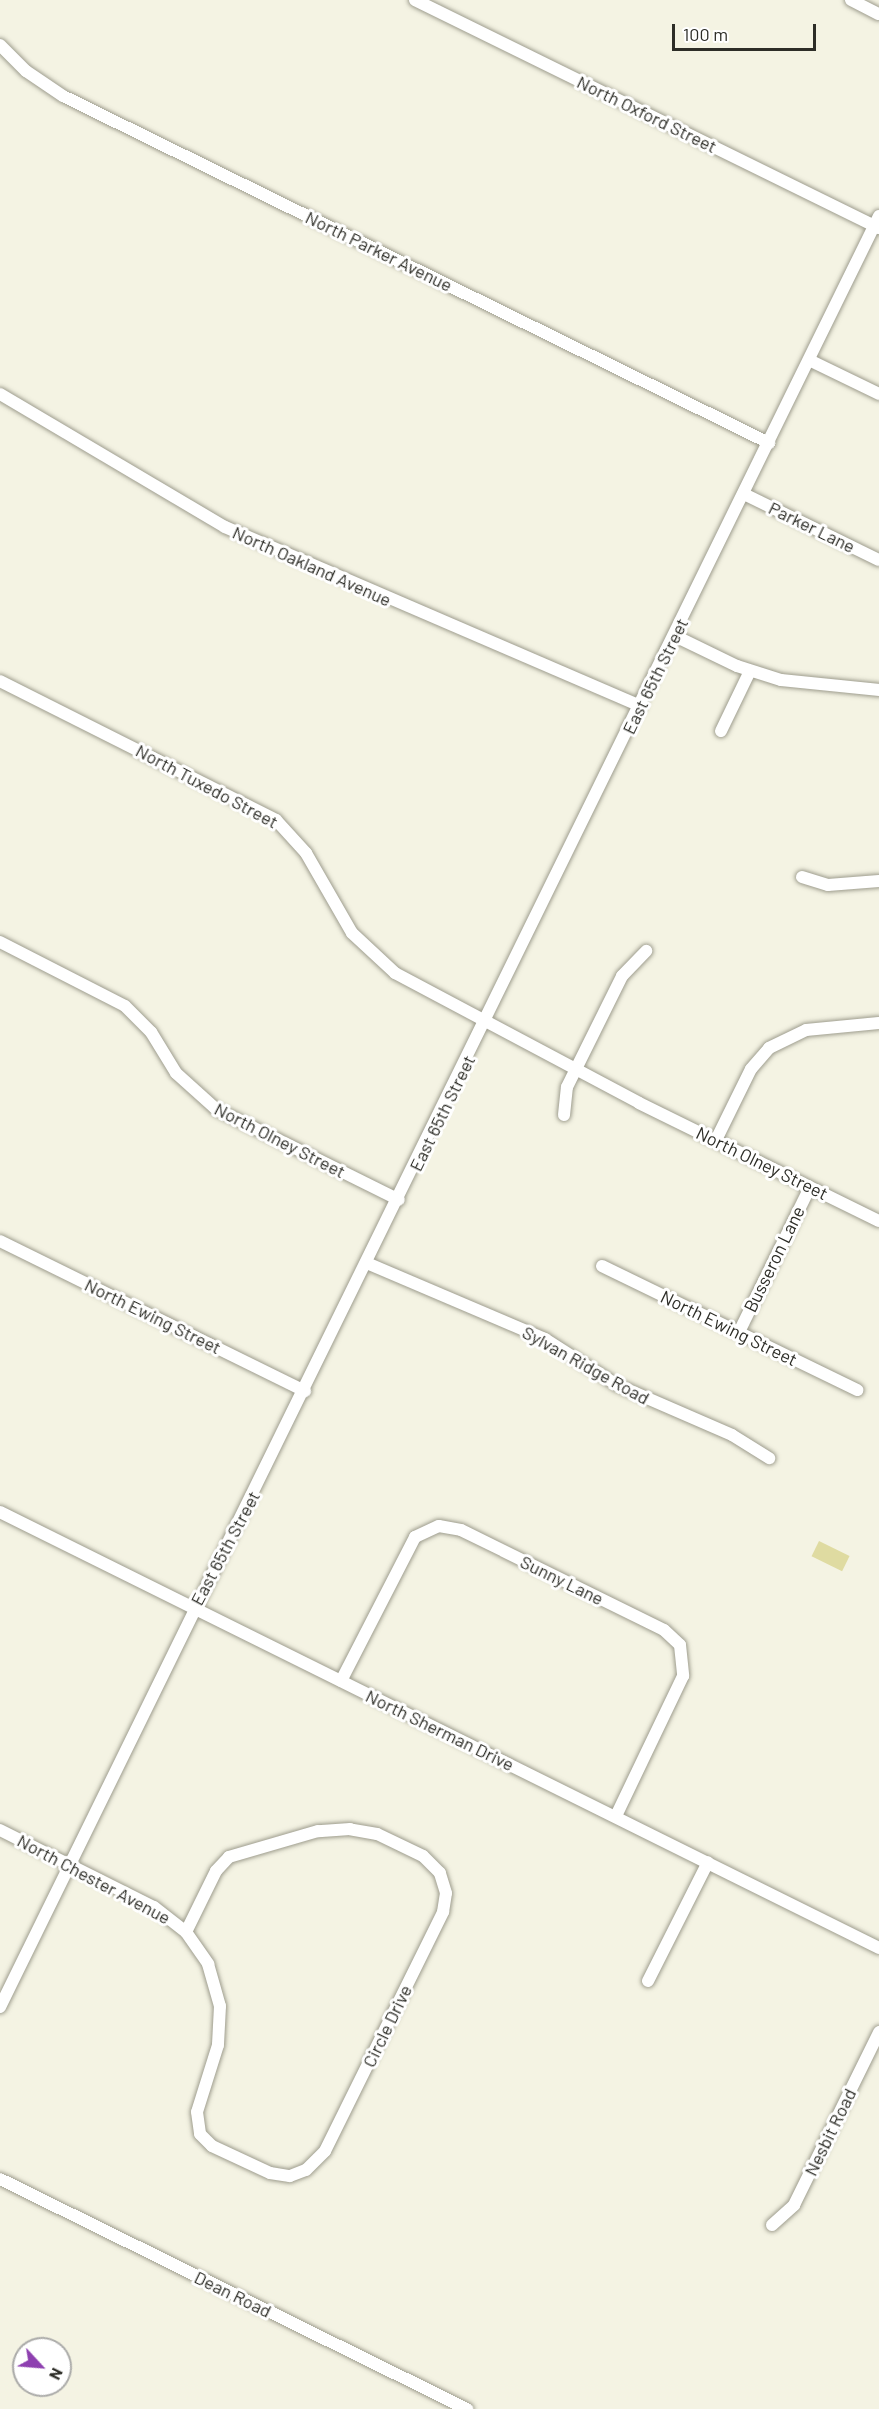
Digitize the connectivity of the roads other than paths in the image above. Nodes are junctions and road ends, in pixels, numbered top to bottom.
1 (415, 0) edge
2 (851, 0) edge
3 (879, 14) edge
4 (0, 45) edge
5 (877, 223) edge
6 (809, 360) junction
7 (0, 394) edge
8 (879, 394) edge
9 (769, 443) junction
10 (744, 494) junction
11 (879, 560) edge
12 (675, 636) junction
13 (750, 671) junction
14 (0, 681) edge
15 (879, 690) edge
16 (640, 706) junction
17 (721, 731) dead end
18 (802, 877) dead end
19 (879, 881) edge
20 (0, 942) edge
21 (646, 951) dead end
22 (487, 1020) junction
23 (879, 1023) edge
24 (577, 1068) junction
25 (564, 1115) dead end
26 (716, 1140) junction
27 (810, 1187) junction
28 (399, 1200) junction
29 (879, 1221) edge
30 (0, 1241) edge
31 (367, 1263) junction
32 (602, 1266) dead end
33 (739, 1332) junction
34 (856, 1390) dead end
35 (305, 1391) junction
36 (769, 1458) dead end
37 (0, 1512) edge
38 (195, 1609) junction
39 (342, 1681) junction
40 (616, 1816) junction
41 (0, 1830) edge
42 (708, 1862) junction
43 (70, 1865) junction
44 (186, 1932) junction
45 (879, 1948) edge
46 (648, 1981) dead end
47 (0, 2007) edge
48 (879, 2032) edge
49 (314, 2165) joint
50 (0, 2179) edge
51 (772, 2225) dead end
52 (467, 2409) edge

1 - 5 street, North Oxford Street
2 - 3 street
4 - 9 street, North Parker Avenue
5 - 6 street, East 65th Street
6 - 8 street
6 - 9 street, East 65th Street
7 - 16 street, North Oakland Avenue
9 - 10 street, East 65th Street
10 - 11 street, Parker Lane
10 - 12 street, East 65th Street
12 - 13 street
12 - 16 street, East 65th Street
13 - 15 street
13 - 17 street
14 - 22 street, North Tuxedo Street
16 - 22 street, East 65th Street
18 - 19 street
20 - 28 street, North Olney Street
21 - 24 street
22 - 24 street, North Olney Street
22 - 28 street, East 65th Street
23 - 26 street
24 - 25 street
24 - 26 street, North Olney Street
26 - 27 street, North Olney Street
27 - 29 street, North Olney Street
27 - 33 street, Busseron Lane
28 - 31 street, East 65th Street
30 - 35 street, North Ewing Street
31 - 35 street, East 65th Street
31 - 36 street, Sylvan Ridge Road
32 - 33 street, North Ewing Street
33 - 34 street, North Ewing Street
35 - 38 street, East 65th Street
37 - 38 street, North Sherman Drive
38 - 39 street, North Sherman Drive
38 - 43 street, East 65th Street
39 - 40 street, North Sherman Drive
39 - 40 street, Sunny Lane
40 - 42 street, North Sherman Drive
41 - 43 street, North Chester Avenue
42 - 45 street, North Sherman Drive
42 - 46 street
43 - 44 street, North Chester Avenue
43 - 47 street, East 65th Street
44 - 49 street, North Chester Avenue
44 - 49 street, Circle Drive
48 - 51 street, Nesbit Road
50 - 52 street, Dean Road

